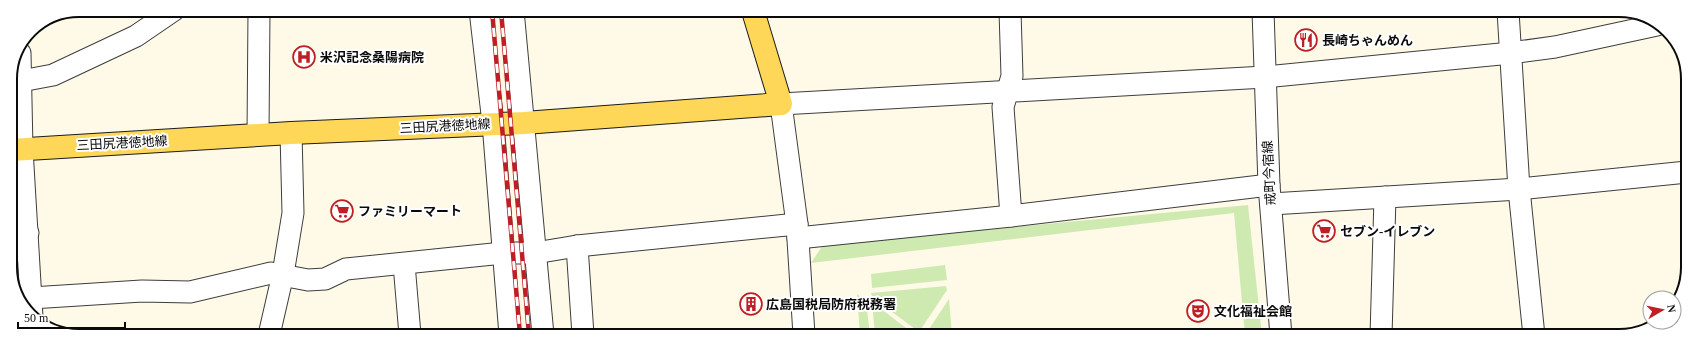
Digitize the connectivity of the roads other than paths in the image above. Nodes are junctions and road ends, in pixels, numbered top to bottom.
1 (164, 17) edge
2 (259, 17) edge
3 (481, 17) edge
4 (514, 17) edge
5 (754, 17) edge
6 (1010, 17) edge
7 (1263, 17) edge
8 (1508, 17) edge
9 (1651, 26) edge
10 (1511, 53) junction
11 (20, 61) edge
12 (1265, 77) junction
13 (21, 81) junction
14 (1007, 92) junction
15 (781, 104) junction
16 (492, 123) junction
17 (524, 123) junction
18 (291, 133) junction
19 (258, 135) junction
20 (17, 136) edge
21 (17, 150) edge
22 (17, 157) edge
23 (1681, 173) edge
24 (1518, 189) junction
25 (1270, 195) junction
26 (1384, 197) junction
27 (1011, 216) junction
28 (798, 232) junction
29 (28, 233) junction
30 (577, 246) junction
31 (17, 247) edge
32 (503, 253) junction
33 (535, 253) junction
34 (404, 264) junction
35 (283, 274) junction
36 (28, 302) edge
37 (30, 305) edge
38 (270, 329) edge
39 (409, 329) edge
40 (509, 329) edge
41 (542, 329) edge
42 (583, 329) edge
43 (804, 329) edge
44 (1280, 329) edge
45 (1381, 329) edge
46 (1533, 329) edge

1 - 13 street
2 - 19 street
3 - 16 street
4 - 17 street
5 - 15 main road
6 - 14 street
7 - 12 street, 戒町今宿線
8 - 10 street
9 - 10 street
10 - 12 street
10 - 24 street
11 - 13 street
12 - 14 street
12 - 25 street, 戒町今宿線
13 - 20 street
14 - 15 street
14 - 27 street
15 - 17 main road, 三田尻港徳地線
15 - 28 street
16 - 17 main road, 三田尻港徳地線
16 - 18 main road, 三田尻港徳地線
16 - 32 street
17 - 33 street
18 - 19 main road, 三田尻港徳地線
18 - 35 street
19 - 21 main road, 三田尻港徳地線
22 - 29 street
23 - 24 street
24 - 26 street
24 - 46 street
25 - 26 street
25 - 27 street
25 - 44 street, 戒町今宿線
26 - 45 street
27 - 28 street
28 - 30 street
28 - 43 street
29 - 31 street
29 - 36 street
30 - 33 street
30 - 42 street
32 - 33 street
32 - 34 street
32 - 40 street
33 - 41 street
34 - 35 street
34 - 39 street
35 - 37 street
35 - 38 street

